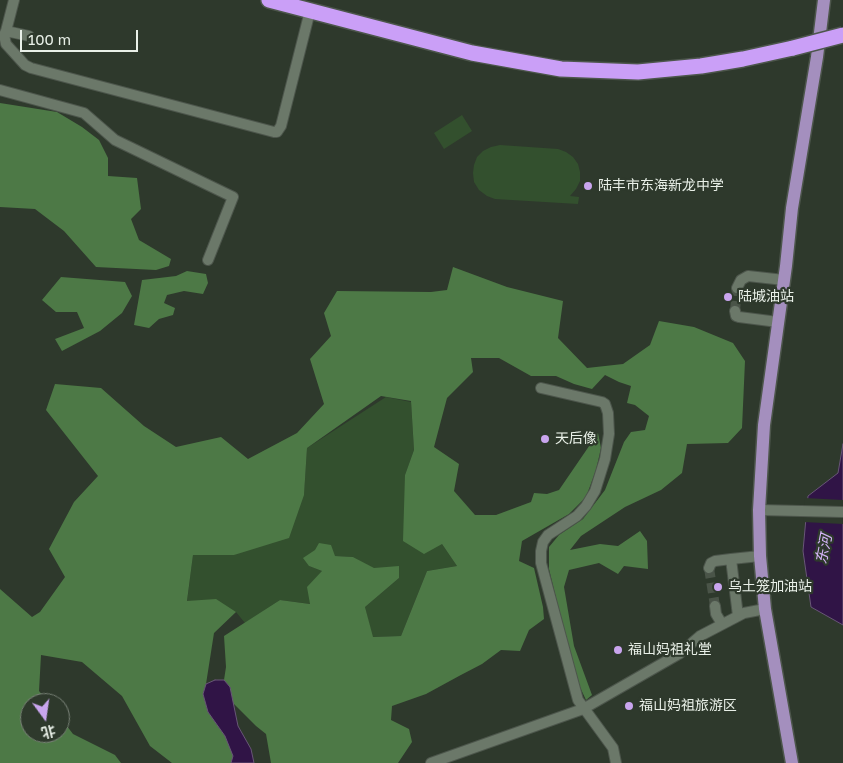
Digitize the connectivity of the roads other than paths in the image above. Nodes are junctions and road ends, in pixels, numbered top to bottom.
1 (14, 0) edge
2 (269, 0) edge
3 (824, 0) edge
4 (310, 11) junction
5 (6, 30) junction
6 (843, 35) edge
7 (28, 36) dead end
8 (0, 90) edge
9 (208, 260) dead end
10 (784, 280) junction
11 (737, 288) dead end
12 (735, 311) dead end
13 (778, 322) junction
14 (541, 388) dead end
15 (759, 510) junction
16 (843, 512) edge
17 (760, 556) junction
18 (731, 559) junction
19 (709, 568) dead end
20 (715, 606) tunnel mouth
21 (764, 608) junction
22 (738, 616) junction
23 (722, 624) junction
24 (583, 709) junction
25 (791, 760) edge
26 (431, 763) edge
27 (616, 763) edge

1 - 5 street
2 - 4 highway
3 - 10 main road
4 - 5 street
4 - 6 highway, bridge
5 - 7 street
8 - 9 street
10 - 11 street
10 - 13 main road
12 - 13 street
13 - 15 main road
14 - 24 street
15 - 16 street
15 - 17 main road
17 - 18 street
17 - 21 main road
18 - 19 street
18 - 22 street
20 - 23 street
21 - 22 street
21 - 25 main road
22 - 23 street
23 - 24 street
24 - 26 street
24 - 27 street

